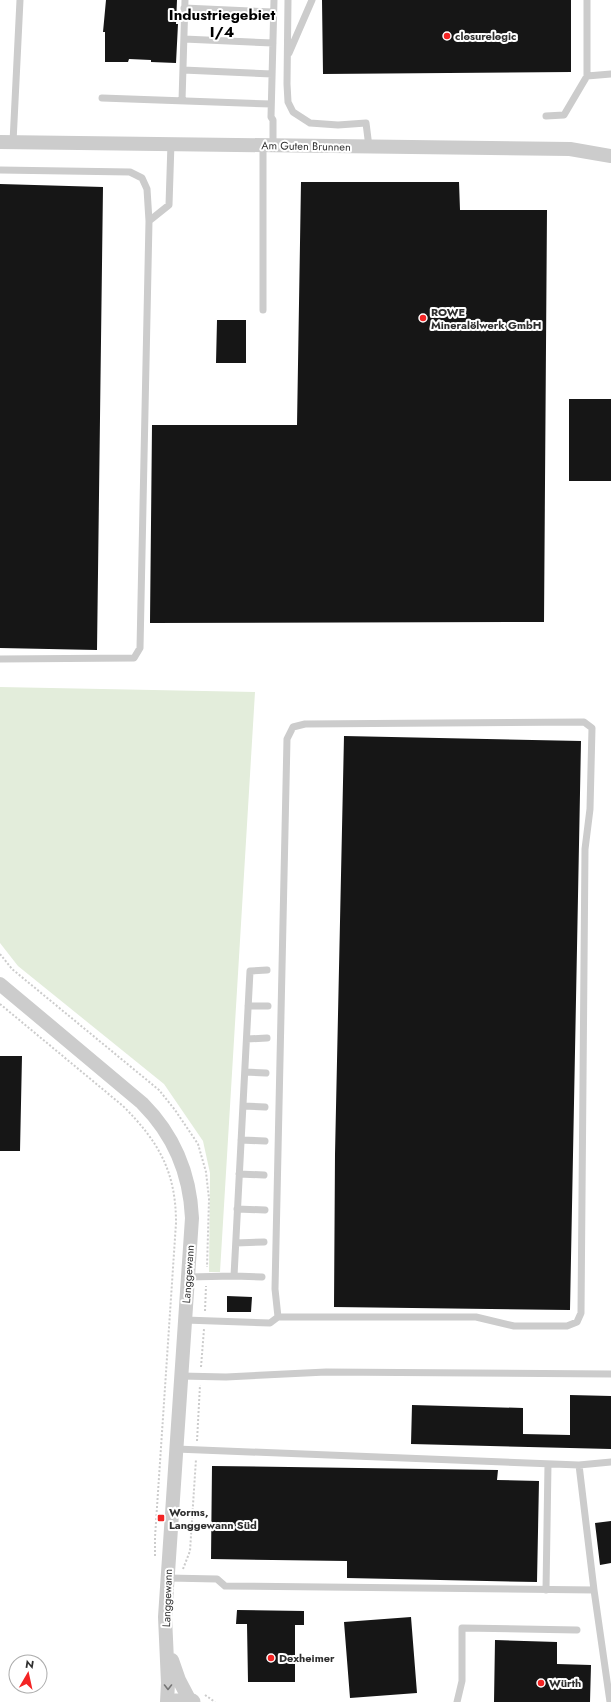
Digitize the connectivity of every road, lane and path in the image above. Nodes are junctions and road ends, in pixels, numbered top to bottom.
1 (20, 0) edge
2 (185, 0) edge
3 (274, 0) edge
4 (288, 0) edge
5 (312, 0) edge
6 (587, 0) edge
7 (184, 8) junction
8 (273, 12) junction
9 (184, 39) junction
10 (273, 43) junction
11 (288, 56) junction
12 (183, 70) junction
13 (272, 74) junction
14 (611, 74) edge
15 (587, 76) junction
16 (102, 98) dead end
17 (182, 101) junction
18 (271, 104) junction
19 (546, 116) dead end
20 (7, 142) edge
21 (171, 144) junction
22 (268, 146) junction
23 (369, 147) junction
24 (611, 156) edge
25 (0, 170) edge
26 (149, 221) junction
27 (263, 310) dead end
28 (0, 659) edge
29 (0, 954) edge
30 (267, 970) dead end
31 (0, 984) edge
32 (0, 1004) edge
33 (248, 1006) junction
34 (268, 1006) dead end
35 (267, 1038) dead end
36 (247, 1039) junction
37 (245, 1072) junction
38 (266, 1073) dead end
39 (243, 1106) junction
40 (265, 1107) dead end
41 (241, 1140) junction
42 (265, 1141) dead end
43 (239, 1174) junction
44 (264, 1175) dead end
45 (237, 1209) junction
46 (265, 1210) dead end
47 (264, 1242) dead end
48 (236, 1243) junction
49 (207, 1276) junction
50 (234, 1276) junction
51 (188, 1277) junction
52 (262, 1277) dead end
53 (278, 1317) junction
54 (185, 1320) junction
55 (204, 1320) junction
56 (611, 1374) edge
57 (181, 1376) junction
58 (200, 1376) junction
59 (176, 1449) junction
60 (196, 1450) junction
61 (611, 1462) edge
62 (548, 1464) junction
63 (579, 1465) junction
64 (155, 1557) dead end
65 (174, 1578) junction
66 (546, 1590) junction
67 (594, 1590) junction
68 (577, 1630) dead end
69 (167, 1644) junction
70 (194, 1698) edge
71 (167, 1702) edge
72 (175, 1702) edge
73 (215, 1702) edge
74 (457, 1702) edge
75 (610, 1702) edge

1 - 20 lane
2 - 7 lane
3 - 8 lane
4 - 11 lane
5 - 11 lane
6 - 15 lane
7 - 8 lane
7 - 9 lane
8 - 10 lane
9 - 10 lane
9 - 12 lane
10 - 13 lane
11 - 23 lane
12 - 13 lane
12 - 17 lane
13 - 18 lane
14 - 15 lane
15 - 19 lane
16 - 17 lane
17 - 18 lane
18 - 22 lane
20 - 21 street, Am Guten Brunnen
21 - 22 street, Am Guten Brunnen
21 - 26 lane
22 - 23 street, Am Guten Brunnen
22 - 27 lane
23 - 24 street, Am Guten Brunnen
25 - 26 lane
26 - 28 lane
29 - 49 path
30 - 33 lane
31 - 51 street, Langgewann
32 - 64 path
33 - 34 lane
33 - 36 lane
35 - 36 lane
36 - 37 lane
37 - 38 lane
37 - 39 lane
39 - 40 lane
39 - 41 lane
41 - 42 lane
41 - 43 lane
43 - 44 lane
43 - 45 lane
45 - 46 lane
45 - 48 lane
47 - 48 lane
48 - 50 lane
49 - 50 lane
49 - 51 lane
49 - 55 path
50 - 52 lane
51 - 54 street, Langgewann
53 - 53 lane
53 - 55 lane
54 - 55 lane
54 - 57 street, Langgewann
55 - 58 path
56 - 58 lane
57 - 58 lane
57 - 59 street, Langgewann
58 - 60 path
59 - 60 lane
59 - 65 street, Langgewann
60 - 62 lane
60 - 65 path
61 - 63 lane
62 - 63 lane
62 - 66 lane
63 - 67 lane
65 - 66 lane
65 - 69 street, Langgewann
66 - 67 lane
67 - 75 lane
68 - 74 lane
69 - 70 street, Langgewann
69 -> 71 street, Langgewann
70 - 72 street
70 - 73 path

